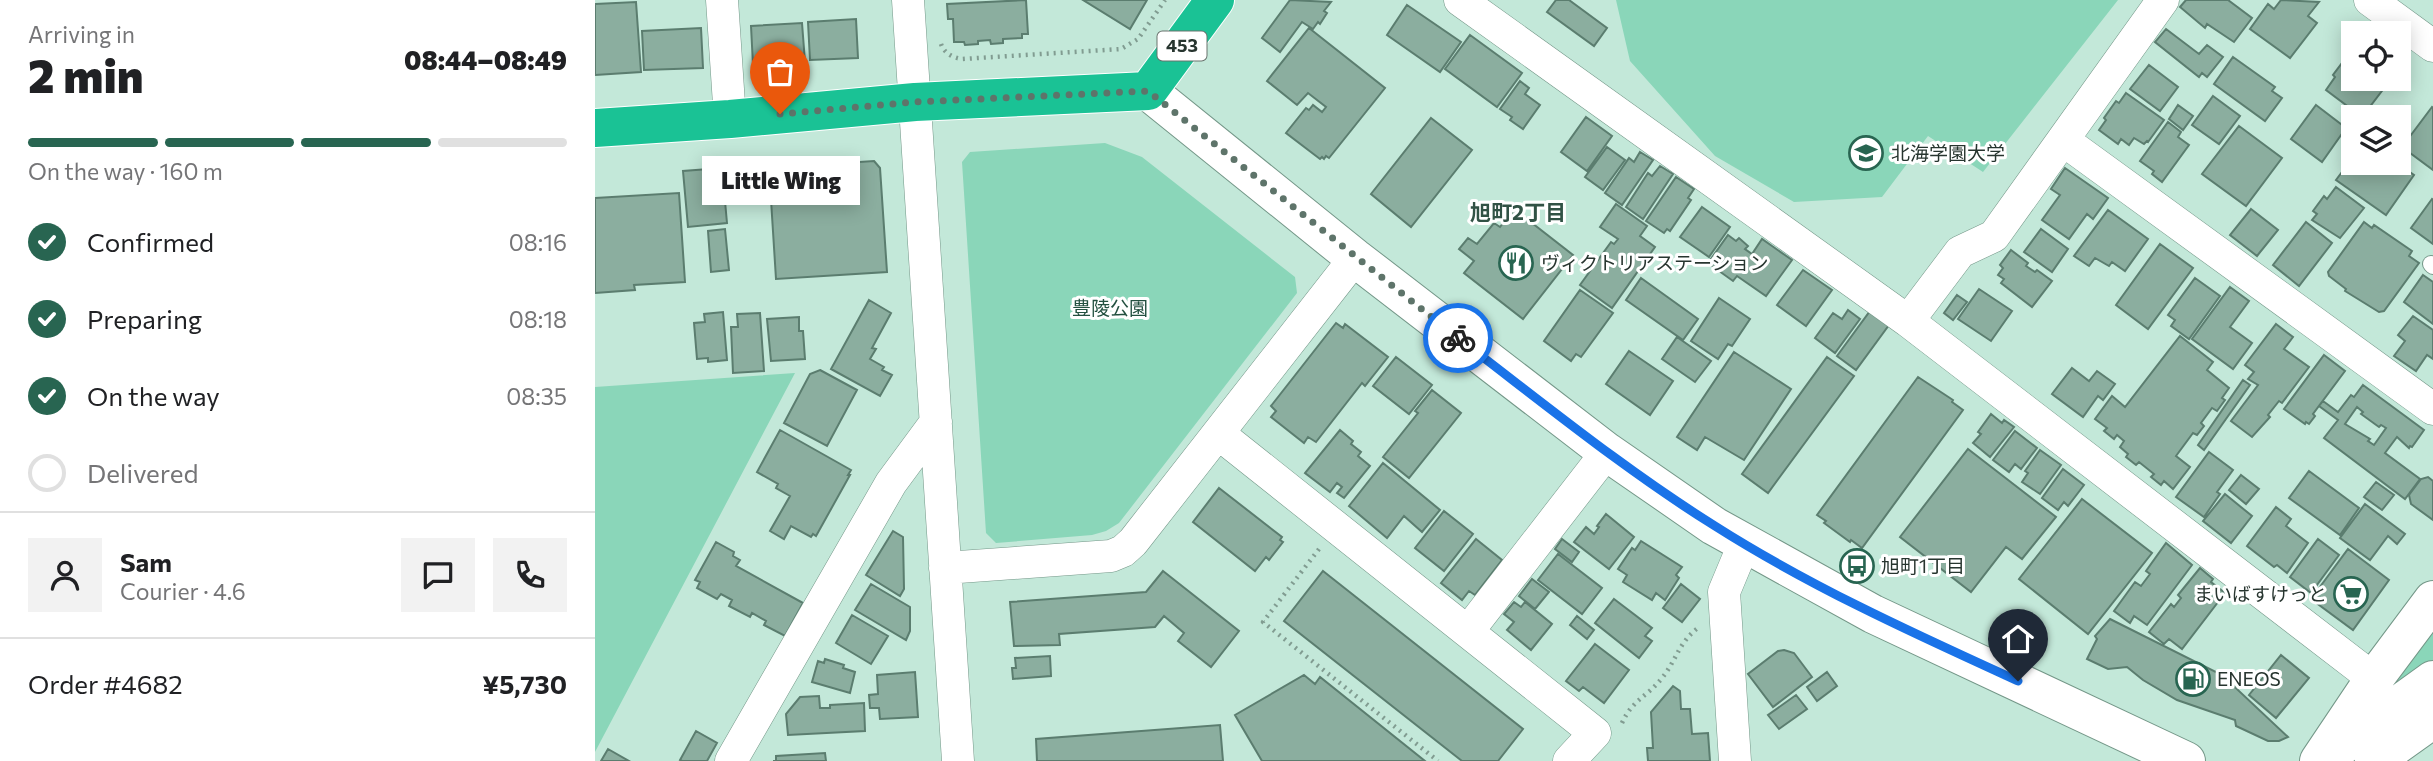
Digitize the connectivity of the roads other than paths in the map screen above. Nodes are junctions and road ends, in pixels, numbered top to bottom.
1 (722, 0) edge
2 (908, 0) edge
3 (1215, 0) edge
4 (1460, 0) edge
5 (2163, 0) edge
6 (2370, 0) edge
7 (2433, 46) edge
8 (1148, 91) junction
9 (915, 102) junction
10 (730, 118) junction
11 (595, 128) edge
12 (2063, 140) junction
13 (1355, 258) junction
14 (1908, 321) junction
15 (2433, 409) edge
16 (936, 422) junction
17 (1219, 434) junction
18 (1607, 452) junction
19 (1744, 544) junction
20 (945, 568) junction
21 (2433, 600) edge
22 (1469, 631) junction
23 (2374, 679) junction
24 (2433, 680) edge
25 (2433, 719) edge
26 (731, 761) edge
27 (957, 761) edge
28 (1569, 761) edge
29 (1735, 761) edge
30 (2186, 761) edge
31 (2319, 761) edge
32 (2325, 761) edge
33 (2374, 761) edge

1 - 10 street
2 - 9 street
3 - 8 highway, 453
4 - 14 street
5 - 12 street
6 - 7 street
8 - 9 highway
8 - 13 street
9 - 10 highway
9 - 16 street
10 - 11 highway
12 - 14 street
12 - 15 street
13 - 17 street
13 - 18 street
14 - 23 street
16 - 20 street
16 - 26 street
17 - 20 street
17 - 22 street
18 - 19 street
18 - 22 street
19 - 29 street
19 - 30 street
20 - 27 street
21 - 23 street
22 - 28 street
23 - 31 street
24 - 32 street
25 - 33 street

